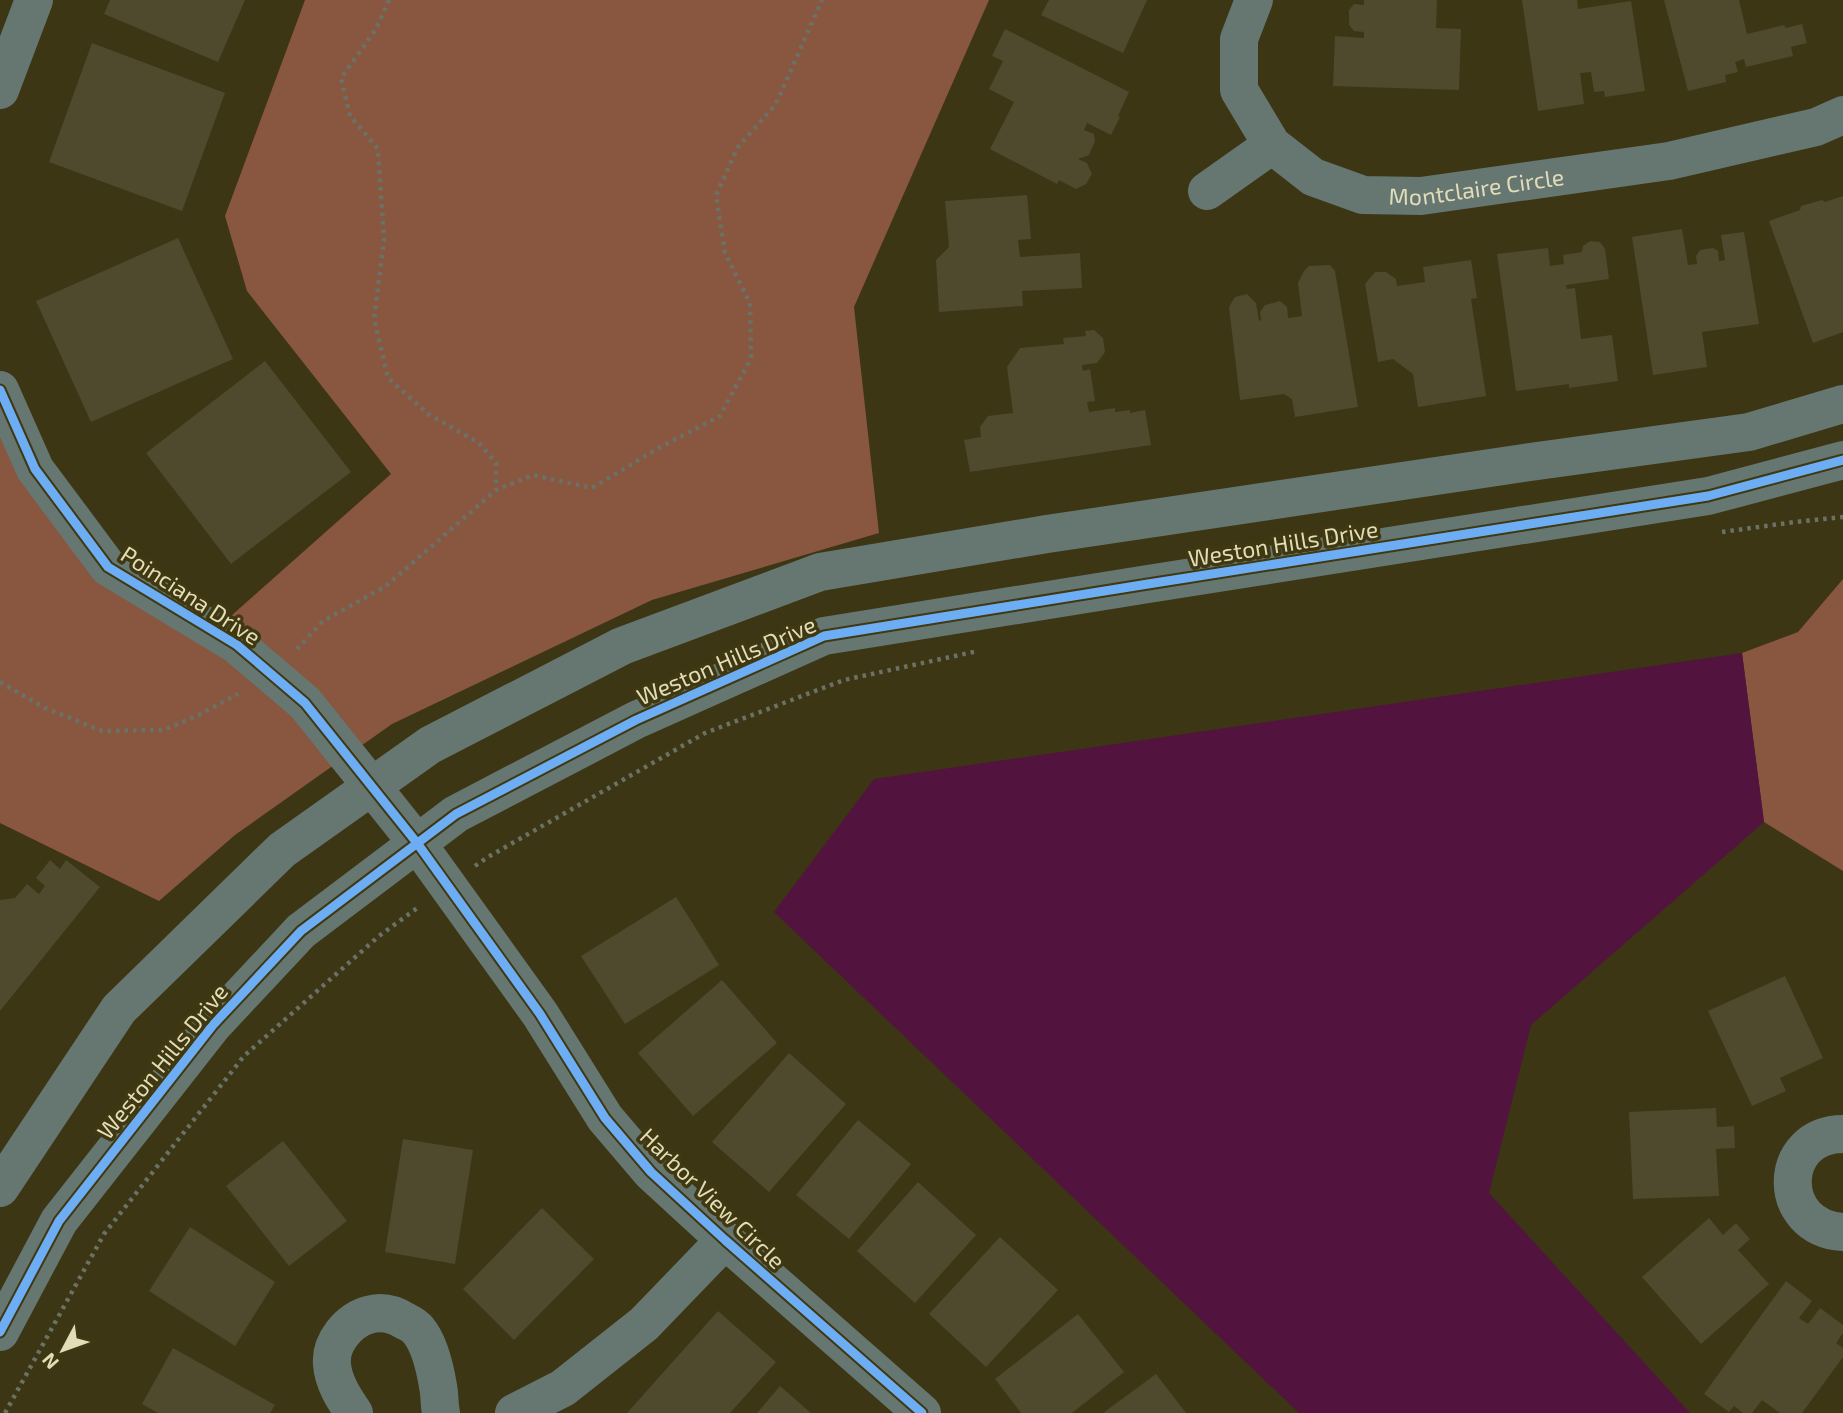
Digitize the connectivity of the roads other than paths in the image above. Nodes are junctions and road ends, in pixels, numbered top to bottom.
1 (34, 0) edge
2 (1254, 0) edge
3 (0, 90) edge
4 (1843, 115) edge
5 (1272, 145) junction
6 (1207, 191) dead end
7 (0, 390) edge
8 (1843, 404) edge
9 (1843, 460) edge
10 (372, 786) junction
11 (417, 843) junction
12 (1843, 1134) edge
13 (0, 1188) edge
14 (1843, 1232) edge
15 (725, 1240) junction
16 (0, 1332) edge
17 (354, 1413) edge
18 (441, 1413) edge
19 (514, 1413) edge
20 (922, 1413) edge

1 - 3 street
2 - 5 street, Montclaire Circle
4 - 5 street, Montclaire Circle
5 - 6 street
7 - 10 street, Poinciana Drive
8 - 10 street, Weston Hills Drive
9 - 11 street, Weston Hills Drive
10 - 11 street, Poinciana Drive
10 - 13 street, Weston Hills Drive
11 - 15 street, Harbor View Circle
11 - 16 street, Weston Hills Drive
12 - 14 street
15 - 19 street, Harbor View Circle
15 - 20 street, Harbor View Circle
17 - 18 street

